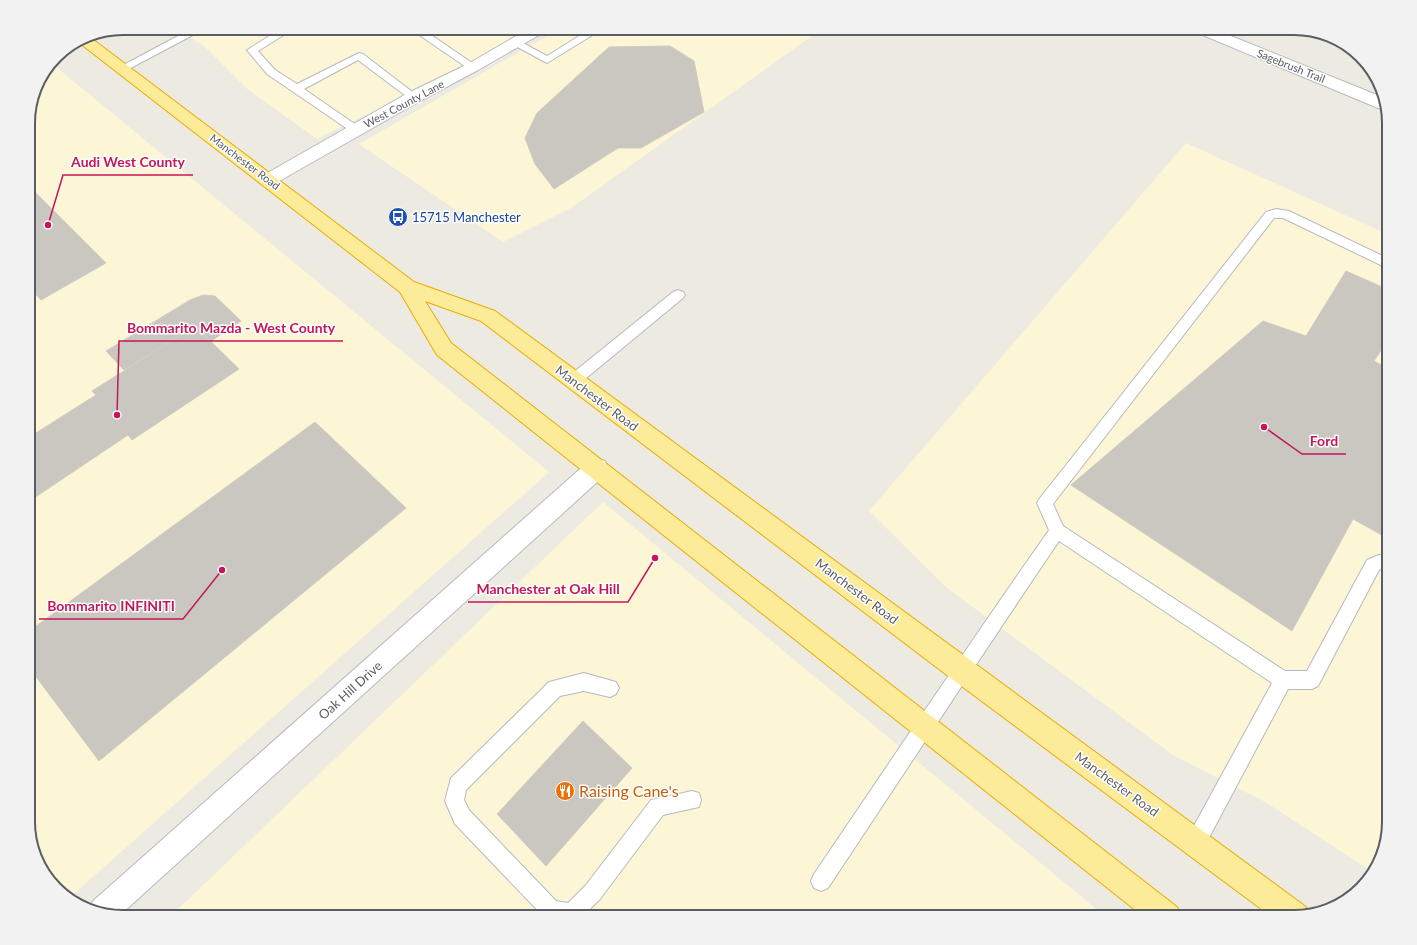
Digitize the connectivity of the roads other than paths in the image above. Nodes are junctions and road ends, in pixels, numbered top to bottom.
1 (187, 35) edge
2 (276, 35) edge
3 (424, 35) edge
4 (528, 35) edge
5 (588, 35) edge
6 (1215, 35) edge
7 (88, 42) edge
8 (515, 43) junction
9 (473, 68) junction
10 (122, 69) junction
11 (296, 89) junction
12 (414, 97) junction
13 (1379, 102) edge
14 (356, 129) junction
15 (268, 180) junction
16 (1382, 261) edge
17 (407, 287) junction
18 (678, 295) dead end
19 (574, 380) junction
20 (597, 468) junction
21 (1057, 531) junction
22 (1382, 562) edge
23 (961, 670) junction
24 (1283, 680) junction
25 (610, 688) dead end
26 (925, 727) junction
27 (692, 800) dead end
28 (1196, 842) junction
29 (821, 881) dead end
30 (106, 908) edge
31 (551, 910) edge
32 (575, 910) edge
33 (1158, 910) edge
34 (1287, 910) edge

1 - 10 lane
2 - 11 lane
3 - 9 lane
4 - 8 street, West County Lane
5 - 8 lane
6 - 13 street, Sagebrush Trail
7 - 10 highway, Manchester Road
8 - 9 street, West County Lane
9 - 12 street, West County Lane
10 - 15 highway, Manchester Road
11 - 12 lane
11 - 14 lane
12 - 14 street, West County Lane
14 - 15 street, West County Lane
15 - 17 highway, Manchester Road
16 - 21 lane
17 - 19 highway, Manchester Road
17 - 20 highway, Manchester Road
18 - 19 lane
19 - 23 highway, Manchester Road
20 - 26 highway, Manchester Road
20 - 30 street, Oak Hill Drive
21 - 23 lane
21 - 24 lane
22 - 24 lane
23 - 26 lane
23 - 28 highway, Manchester Road
24 - 28 lane
25 - 31 lane
26 - 29 lane
26 - 33 highway, Manchester Road
27 - 32 lane
28 - 34 highway, Manchester Road

